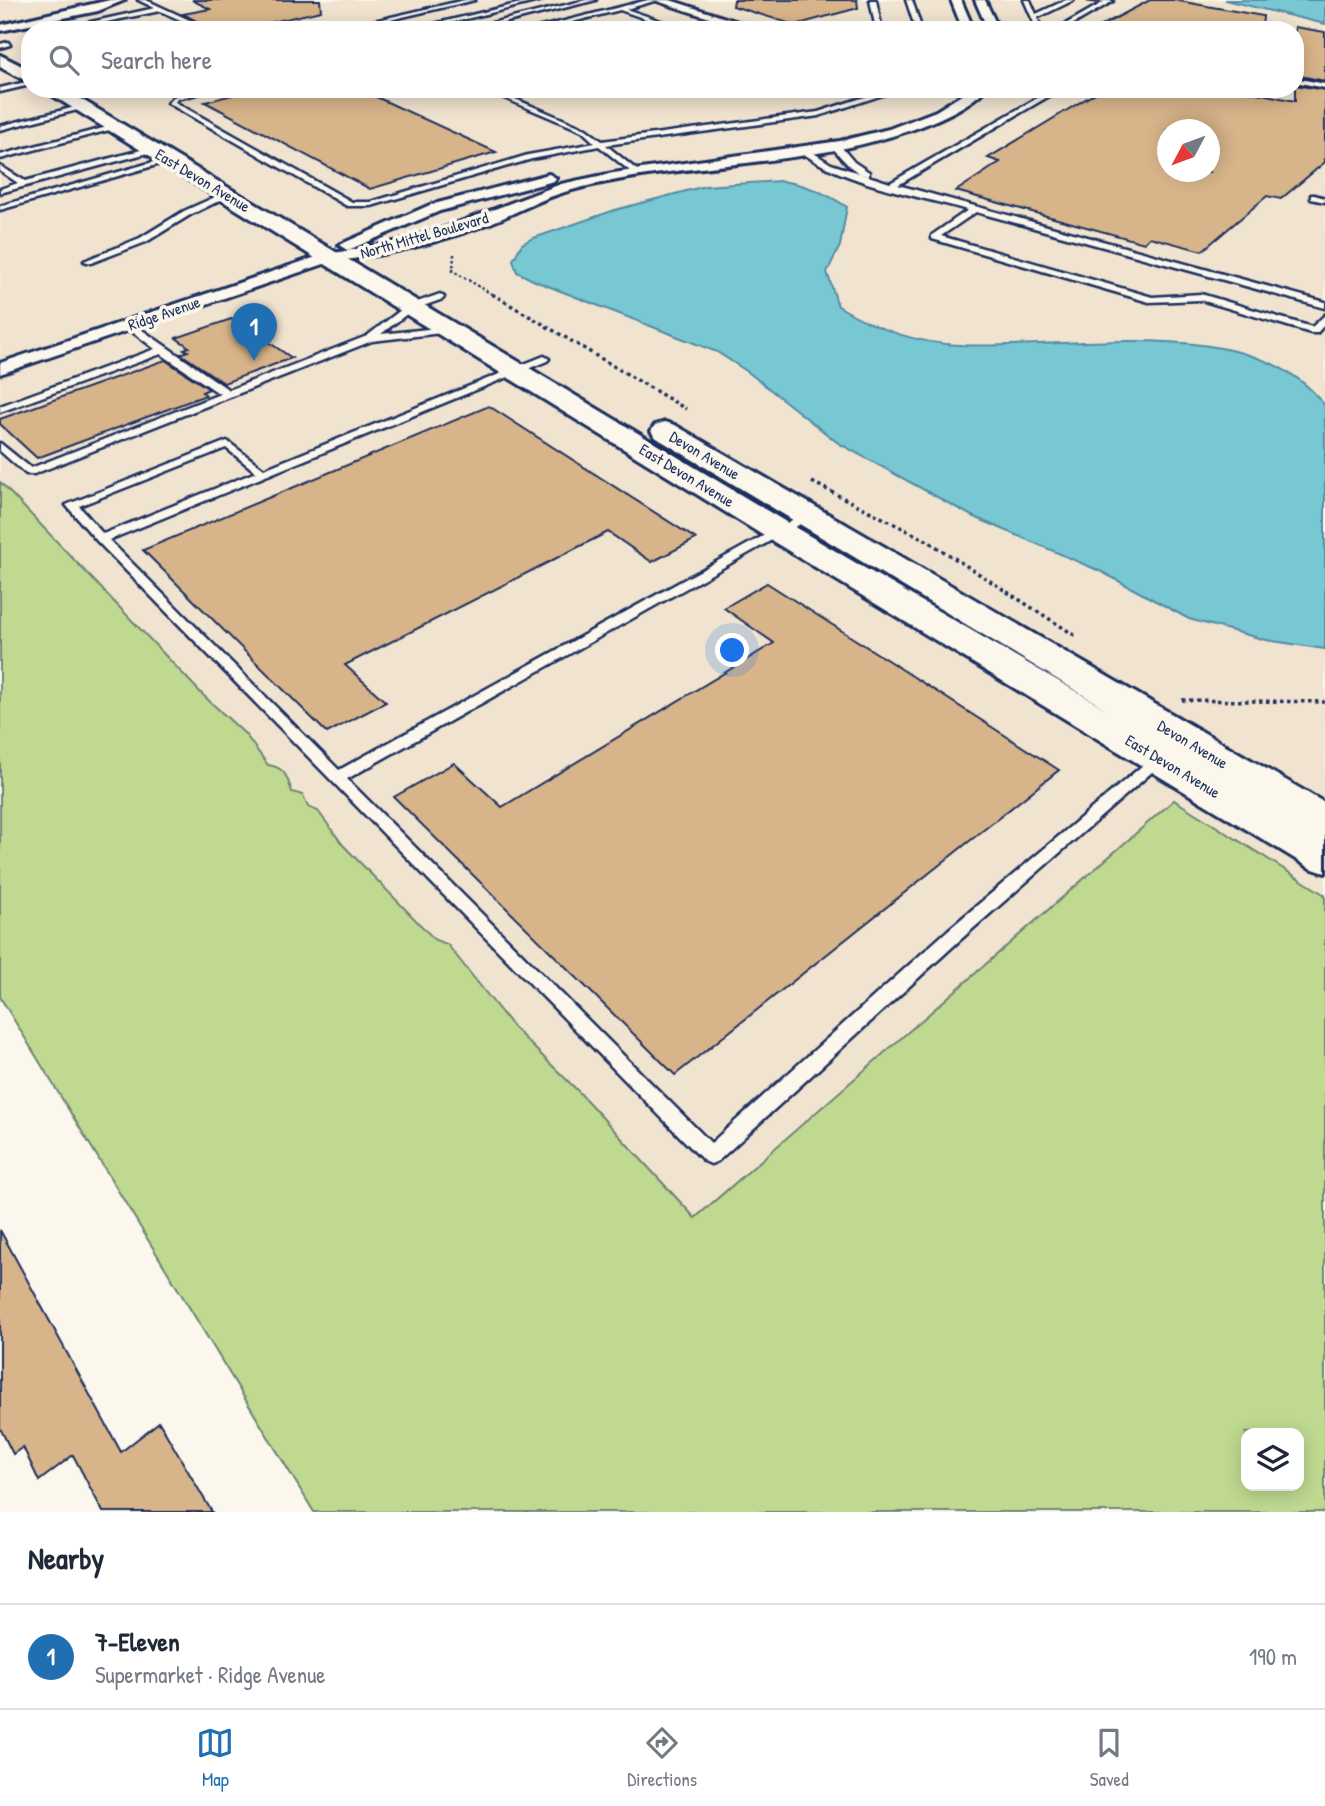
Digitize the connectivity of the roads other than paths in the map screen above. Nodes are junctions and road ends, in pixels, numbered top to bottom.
1 (120, 0) edge
2 (141, 0) edge
3 (472, 0) edge
4 (540, 0) edge
5 (594, 0) edge
6 (657, 0) edge
7 (873, 0) edge
8 (909, 0) edge
9 (956, 0) edge
10 (980, 0) edge
11 (1027, 0) edge
12 (1071, 0) edge
13 (1091, 0) edge
14 (160, 6) junction
15 (619, 8) junction
16 (1034, 17) junction
17 (0, 20) edge
18 (35, 21) edge
19 (96, 21) edge
20 (190, 21) edge
21 (378, 21) edge
22 (450, 21) edge
23 (504, 21) edge
24 (568, 21) edge
25 (657, 21) edge
26 (728, 21) edge
27 (877, 21) edge
28 (916, 21) edge
29 (965, 21) edge
30 (990, 21) edge
31 (1036, 21) edge
32 (1074, 21) edge
33 (21, 24) edge
34 (0, 28) edge
35 (2, 47) edge
36 (21, 54) edge
37 (21, 68) edge
38 (1304, 82) edge
39 (21, 85) edge
40 (1325, 86) edge
41 (0, 90) edge
42 (84, 98) edge
43 (179, 98) edge
44 (508, 98) edge
45 (870, 98) edge
46 (965, 98) edge
47 (1042, 98) edge
48 (920, 106) dead end
49 (115, 127) junction
50 (0, 128) edge
51 (599, 144) junction
52 (834, 144) junction
53 (25, 146) dead end
54 (152, 149) junction
55 (803, 150) junction
56 (0, 155) edge
57 (206, 159) dead end
58 (170, 160) junction
59 (620, 162) junction
60 (0, 168) edge
61 (635, 173) junction
62 (24, 184) junction
63 (887, 185) junction
64 (0, 191) edge
65 (227, 195) junction
66 (1314, 197) dead end
67 (1325, 200) edge
68 (0, 208) edge
69 (974, 209) junction
70 (327, 229) dead end
71 (361, 248) junction
72 (328, 258) junction
73 (88, 261) dead end
74 (394, 268) dead end
75 (428, 290) joint
76 (1325, 305) edge
77 (409, 308) junction
78 (1325, 318) edge
79 (129, 325) junction
80 (447, 330) junction
81 (370, 338) junction
82 (162, 350) junction
83 (530, 365) junction
84 (0, 369) edge
85 (229, 395) junction
86 (0, 409) edge
87 (0, 446) edge
88 (263, 474) junction
89 (794, 524) junction
90 (101, 539) junction
91 (1172, 748) junction
92 (337, 778) junction
93 (1325, 822) edge
94 (1325, 857) edge

1 - 17 street
1 - 18 street
2 - 14 lane
3 - 21 lane
4 - 22 lane
5 - 15 lane
5 - 23 lane
6 - 15 lane
6 - 26 street
7 - 27 lane
8 - 28 lane
9 - 29 street
10 - 30 street
11 - 16 lane
12 - 16 lane
13 - 32 lane
14 - 19 lane
14 - 20 lane
15 - 24 lane
15 - 25 lane
16 - 31 lane
33 - 34 street
35 - 36 main road
35 - 37 main road
38 - 40 lane
39 - 41 lane
42 - 49 main road, East Devon Avenue
42 - 50 lane
42 - 57 main road
43 - 51 lane
44 - 51 lane
45 - 51 lane
46 - 52 street, North Mittel Boulevard
47 - 63 lane
48 - 59 street, North Mittel Boulevard
49 - 54 main road, East Devon Avenue
49 - 56 lane
51 - 59 lane
52 - 55 street, North Mittel Boulevard
52 - 63 lane
53 - 56 lane
54 - 58 main road, East Devon Avenue
54 - 62 lane
55 - 61 street, North Mittel Boulevard
55 - 63 lane
58 - 65 main road, East Devon Avenue
58 - 68 lane
59 - 61 lane
59 - 71 street, North Mittel Boulevard
60 - 62 lane
61 - 71 street, North Mittel Boulevard
62 - 64 lane
63 - 69 lane
65 - 72 main road, East Devon Avenue
65 - 73 lane
66 - 67 lane
69 - 76 lane
69 - 78 lane
70 - 71 main road
71 - 72 street, North Mittel Boulevard
71 - 74 main road
72 - 77 main road, East Devon Avenue
72 - 79 street, Ridge Avenue
75 - 77 lane
75 - 83 main road
77 - 80 main road, East Devon Avenue
77 - 81 lane
79 - 82 lane
79 - 84 street, Ridge Avenue
80 - 81 lane
80 - 83 main road, East Devon Avenue
81 - 85 lane
82 - 85 lane
82 - 86 lane
83 - 88 lane
83 - 89 main road, East Devon Avenue
85 - 87 lane
88 - 90 lane
88 - 90 lane
89 - 91 main road, East Devon Avenue
89 - 92 lane
90 - 92 lane
91 - 92 lane
91 - 93 main road, Devon Avenue
91 - 94 main road, East Devon Avenue

